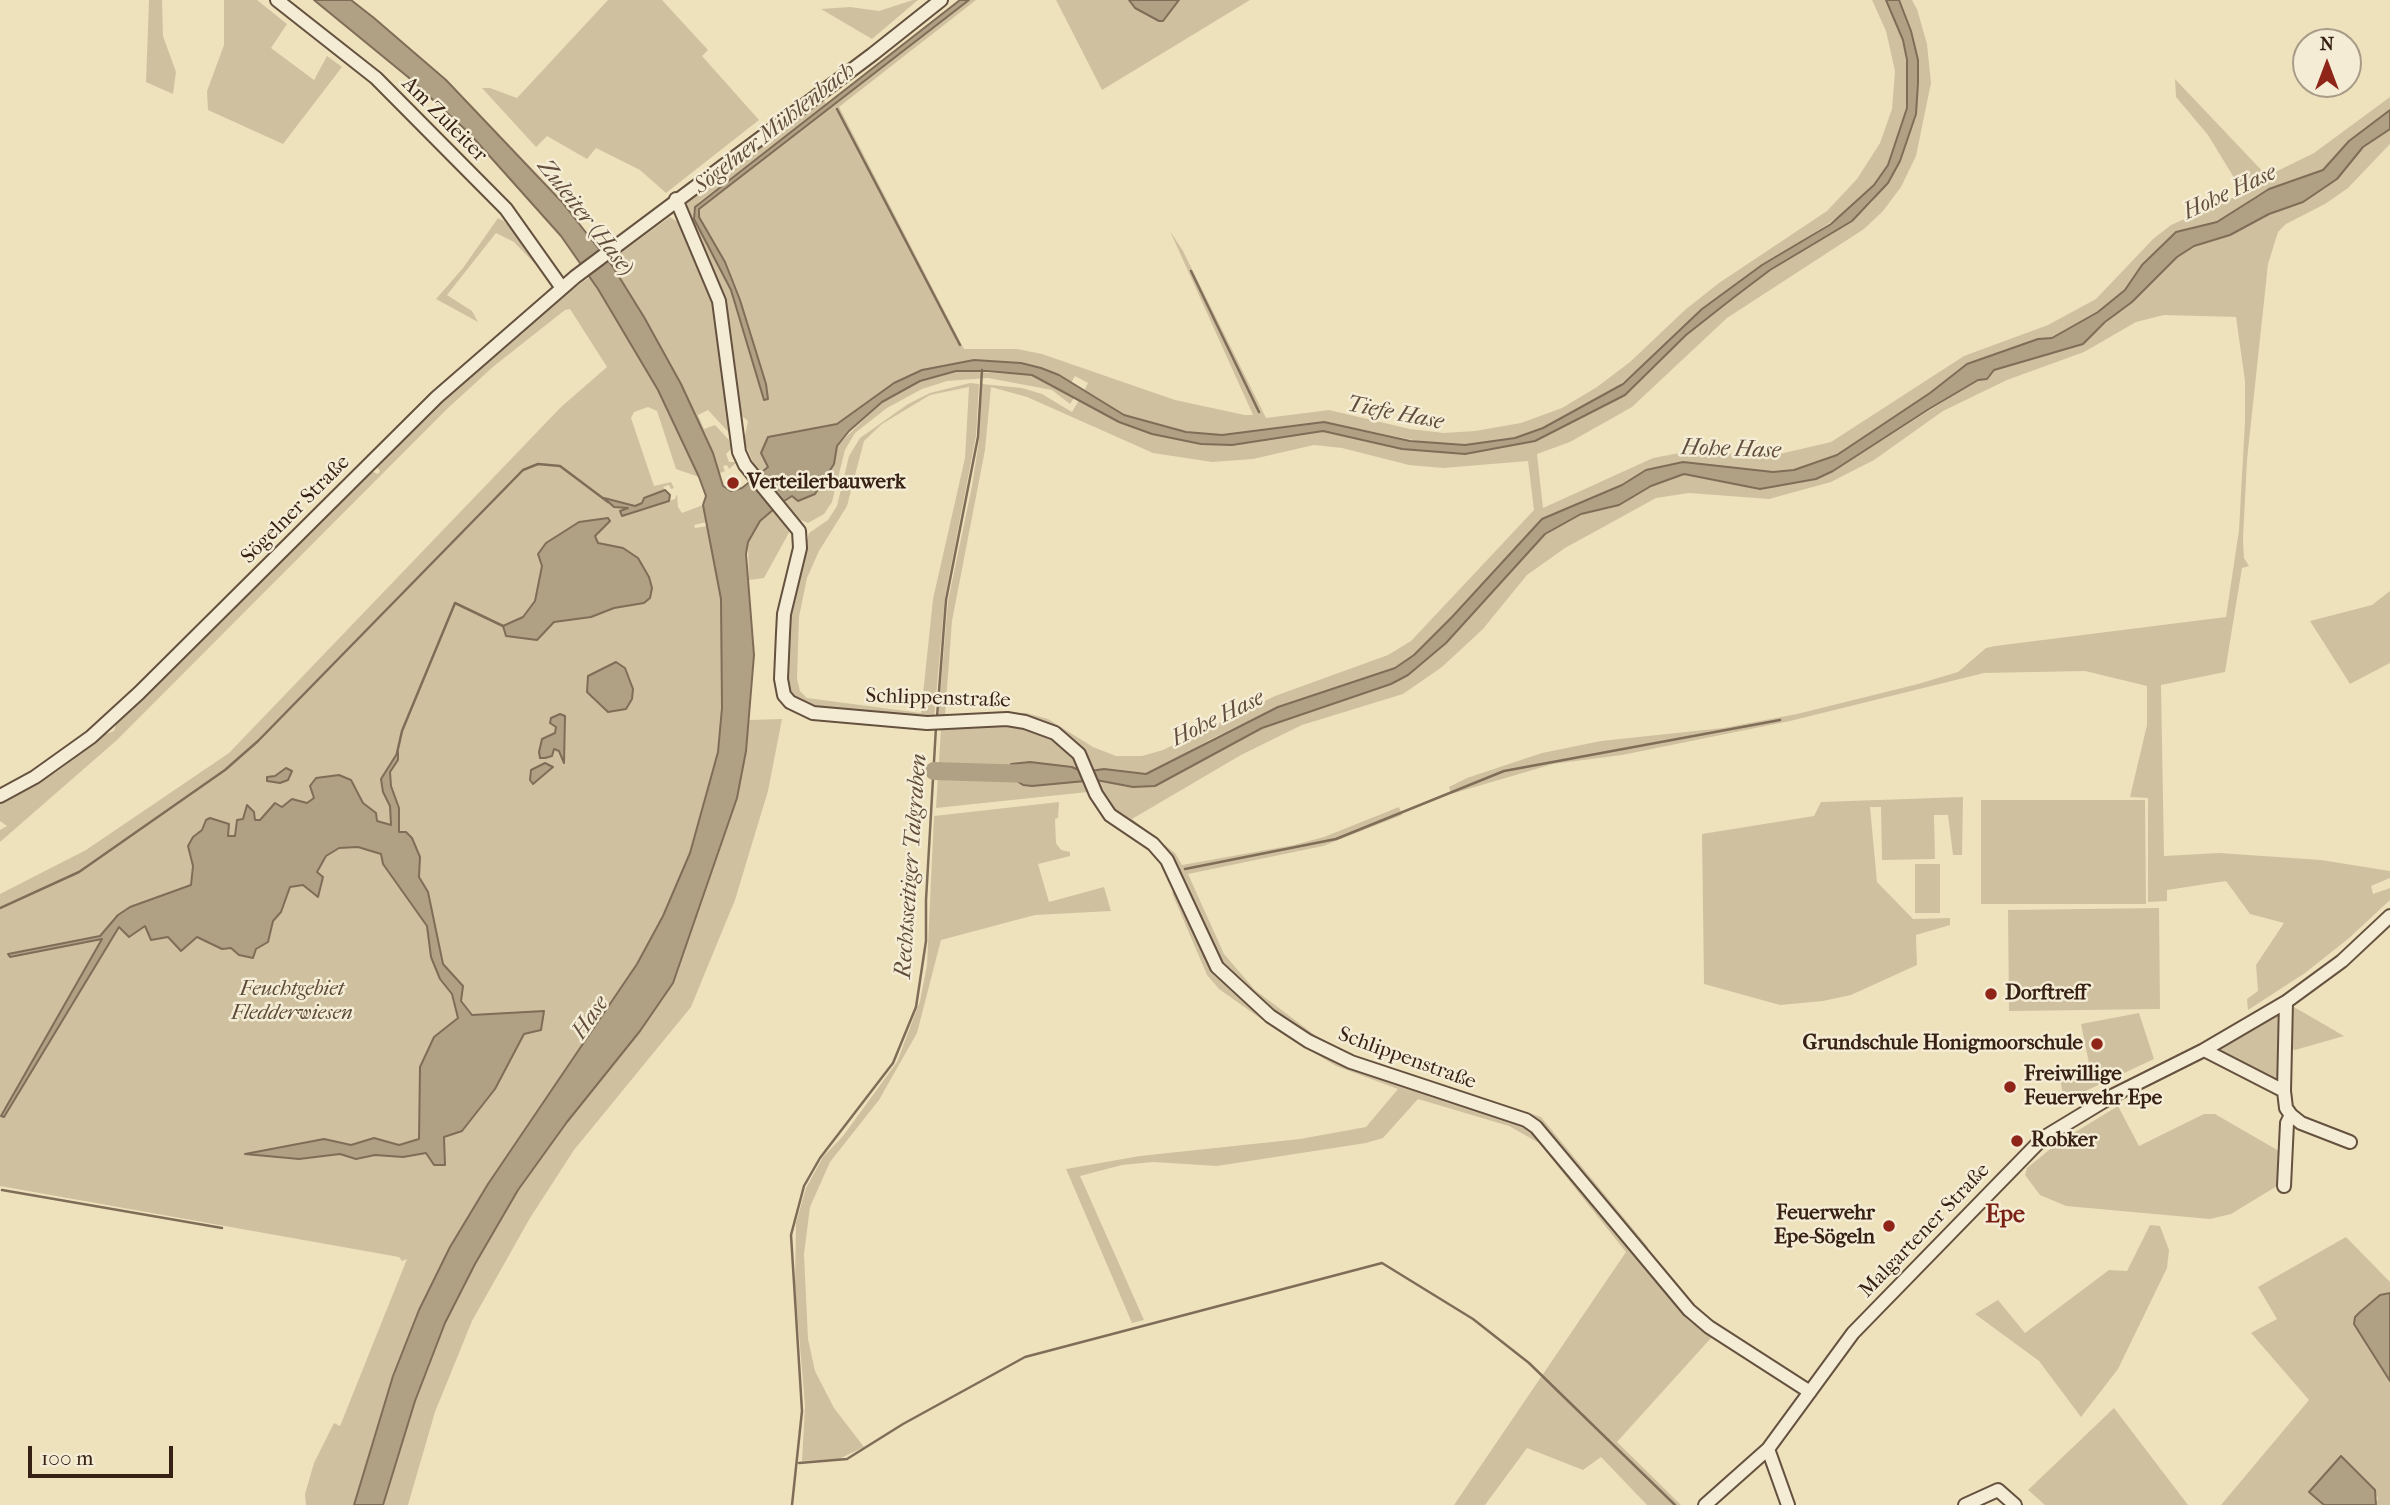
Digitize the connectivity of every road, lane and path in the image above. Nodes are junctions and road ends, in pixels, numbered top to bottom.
1 (277, 0) edge
2 (941, 0) edge
3 (676, 199) junction
4 (562, 288) junction
5 (0, 796) edge
6 (2390, 916) edge
7 (2286, 1002) junction
8 (2204, 1050) junction
9 (2284, 1091) junction
10 (2291, 1115) junction
11 (2350, 1142) dead end
12 (2284, 1186) dead end
13 (1810, 1391) junction
14 (1768, 1449) junction
15 (1705, 1505) edge
16 (1788, 1505) edge
17 (1965, 1505) edge
18 (2015, 1505) edge

1 - 4 street, Am Zuleiter
2 - 3 street, Sögelner Straße
3 - 4 street, Sögelner Straße
3 - 13 street, Schlippenstraße
4 - 5 street, Sögelner Straße
6 - 7 street, Malgartener Straße
7 - 8 street, Malgartener Straße
7 - 9 street
8 - 9 street
8 - 13 street, Malgartener Straße
9 - 10 street
10 - 11 street
10 - 12 street
13 - 14 street, Malgartener Straße
14 - 15 street, Malgartener Straße
14 - 16 street
17 - 18 street

